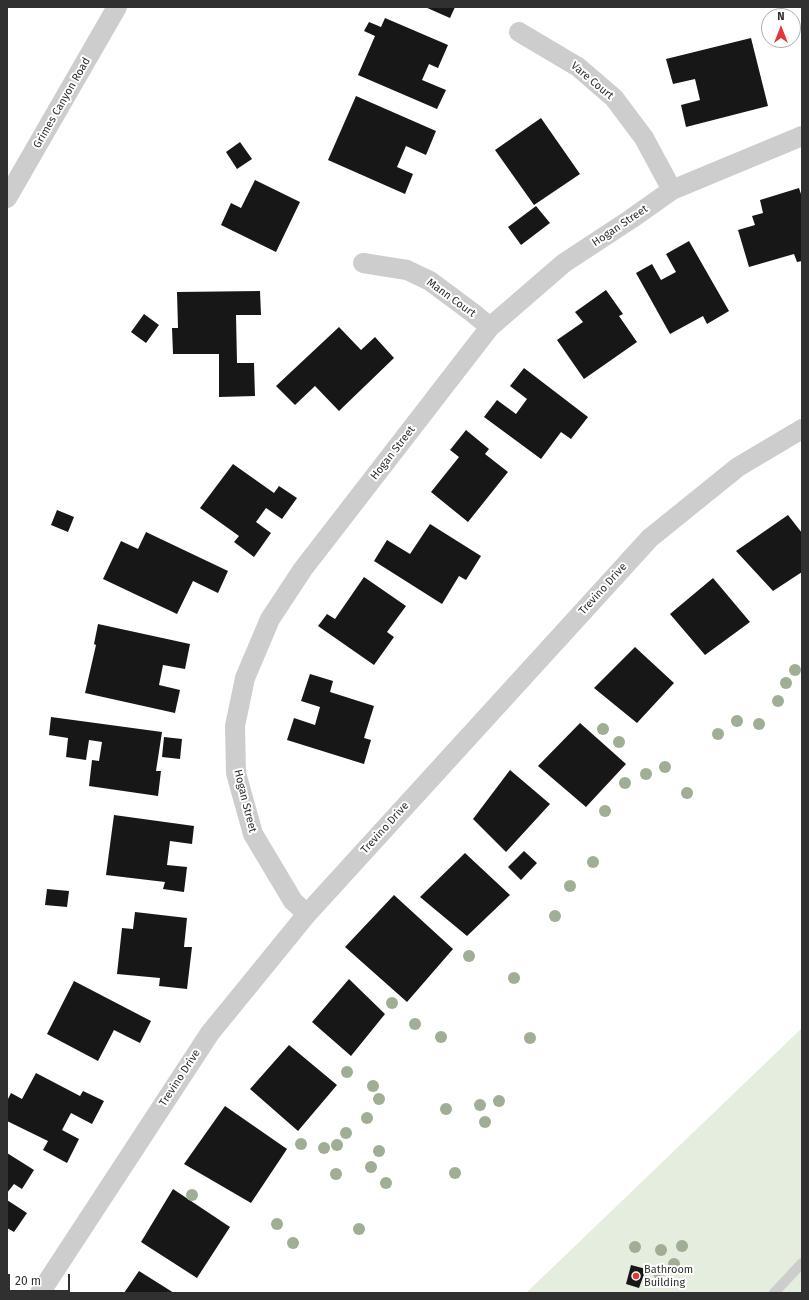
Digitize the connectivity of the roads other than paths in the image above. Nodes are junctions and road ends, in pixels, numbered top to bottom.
1 (118, 7) edge
2 (519, 32) dead end
3 (802, 136) edge
4 (672, 190) junction
5 (7, 198) edge
6 (363, 263) dead end
7 (490, 327) junction
8 (802, 429) edge
9 (307, 914) junction
10 (802, 1263) edge
11 (40, 1293) edge
12 (774, 1293) edge

1 - 5 street, Grimes Canyon Road
2 - 4 street, Vare Court
3 - 4 street, Hogan Street
4 - 7 street, Hogan Street
6 - 7 street, Mann Court
7 - 9 street, Hogan Street
8 - 9 street, Trevino Drive
9 - 11 street, Trevino Drive
10 - 12 lane

